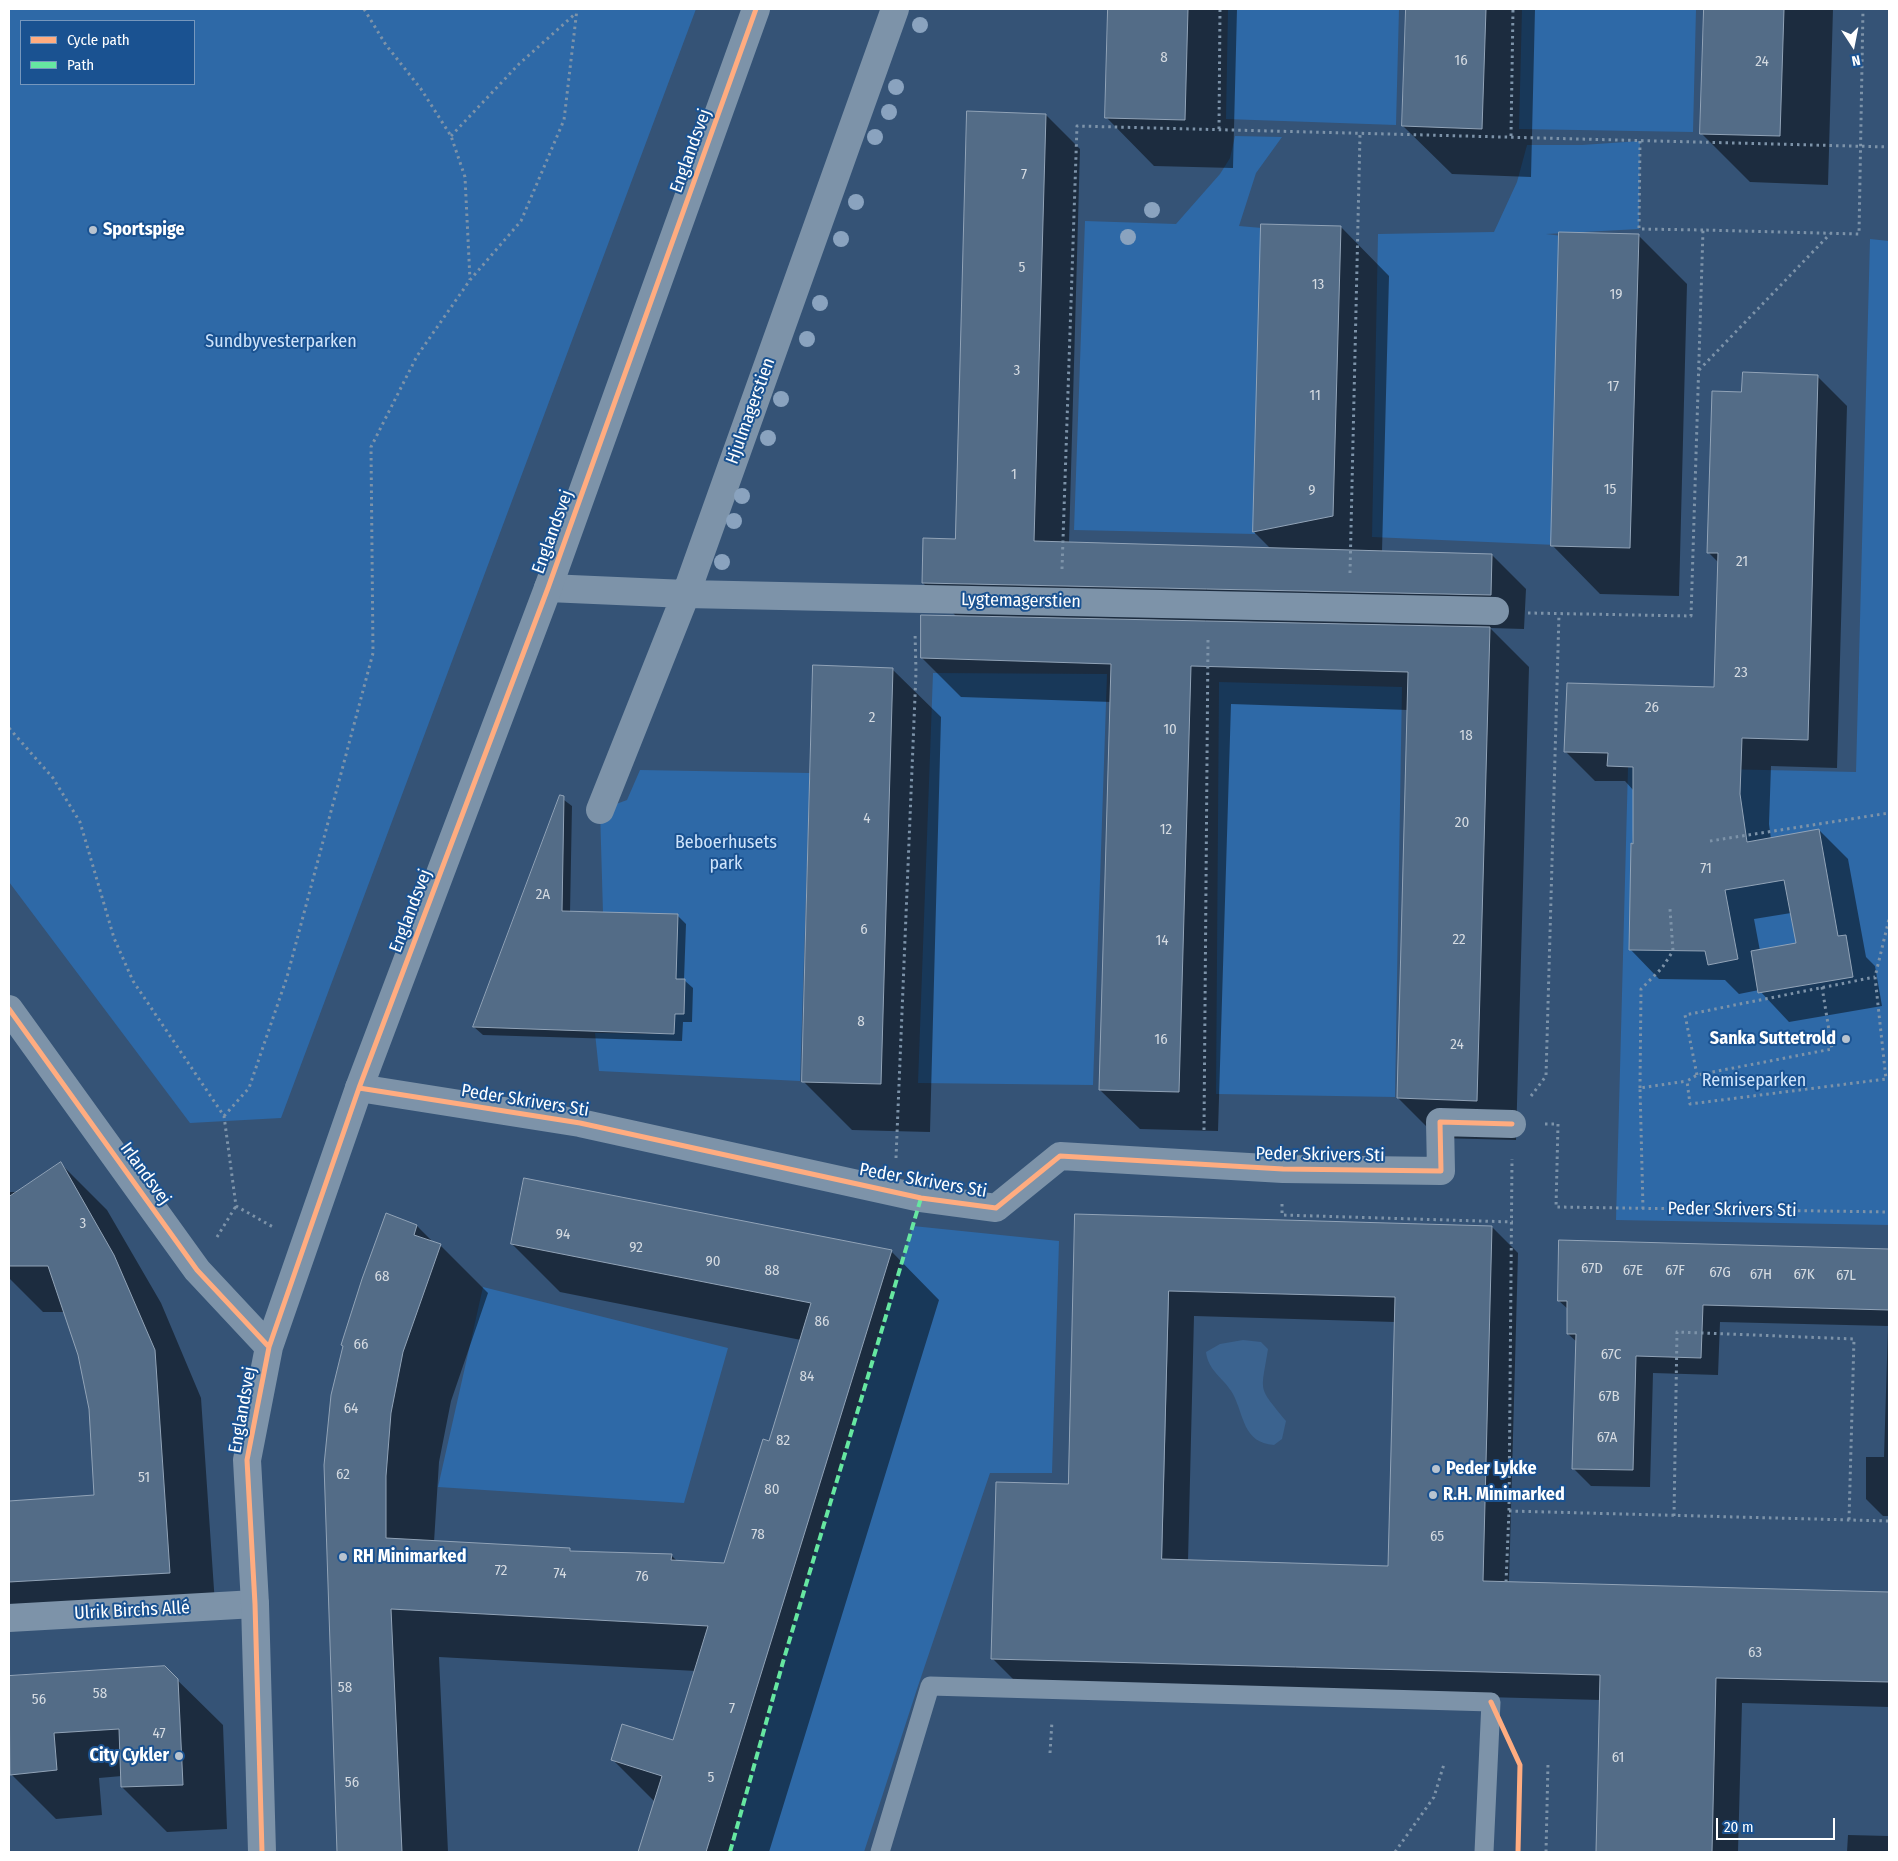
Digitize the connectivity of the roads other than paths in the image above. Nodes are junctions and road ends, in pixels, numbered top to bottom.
1 (756, 9) edge
2 (895, 9) edge
3 (548, 588) junction
4 (686, 594) junction
5 (1494, 611) road end
6 (600, 810) dead end
7 (9, 1009) edge
8 (359, 1088) junction
9 (1512, 1124) road end
10 (269, 1347) junction
11 (256, 1604) junction
12 (9, 1618) edge
13 (262, 1852) edge
14 (880, 1852) edge
15 (1484, 1852) edge

1 - 3 street, Englandsvej
2 - 4 street, Hjulmagerstien
3 - 4 street, Lygtemagerstien
3 - 8 street, Englandsvej
4 - 5 street, Lygtemagerstien
4 - 6 street, Hjulmagerstien
7 - 10 street, Irlandsvej
8 - 9 street, Peder Skrivers Sti
8 - 10 street, Englandsvej
10 - 11 street, Englandsvej
11 - 12 street, Ulrik Birchs Allé
11 - 13 street, Englandsvej
14 - 15 lane

